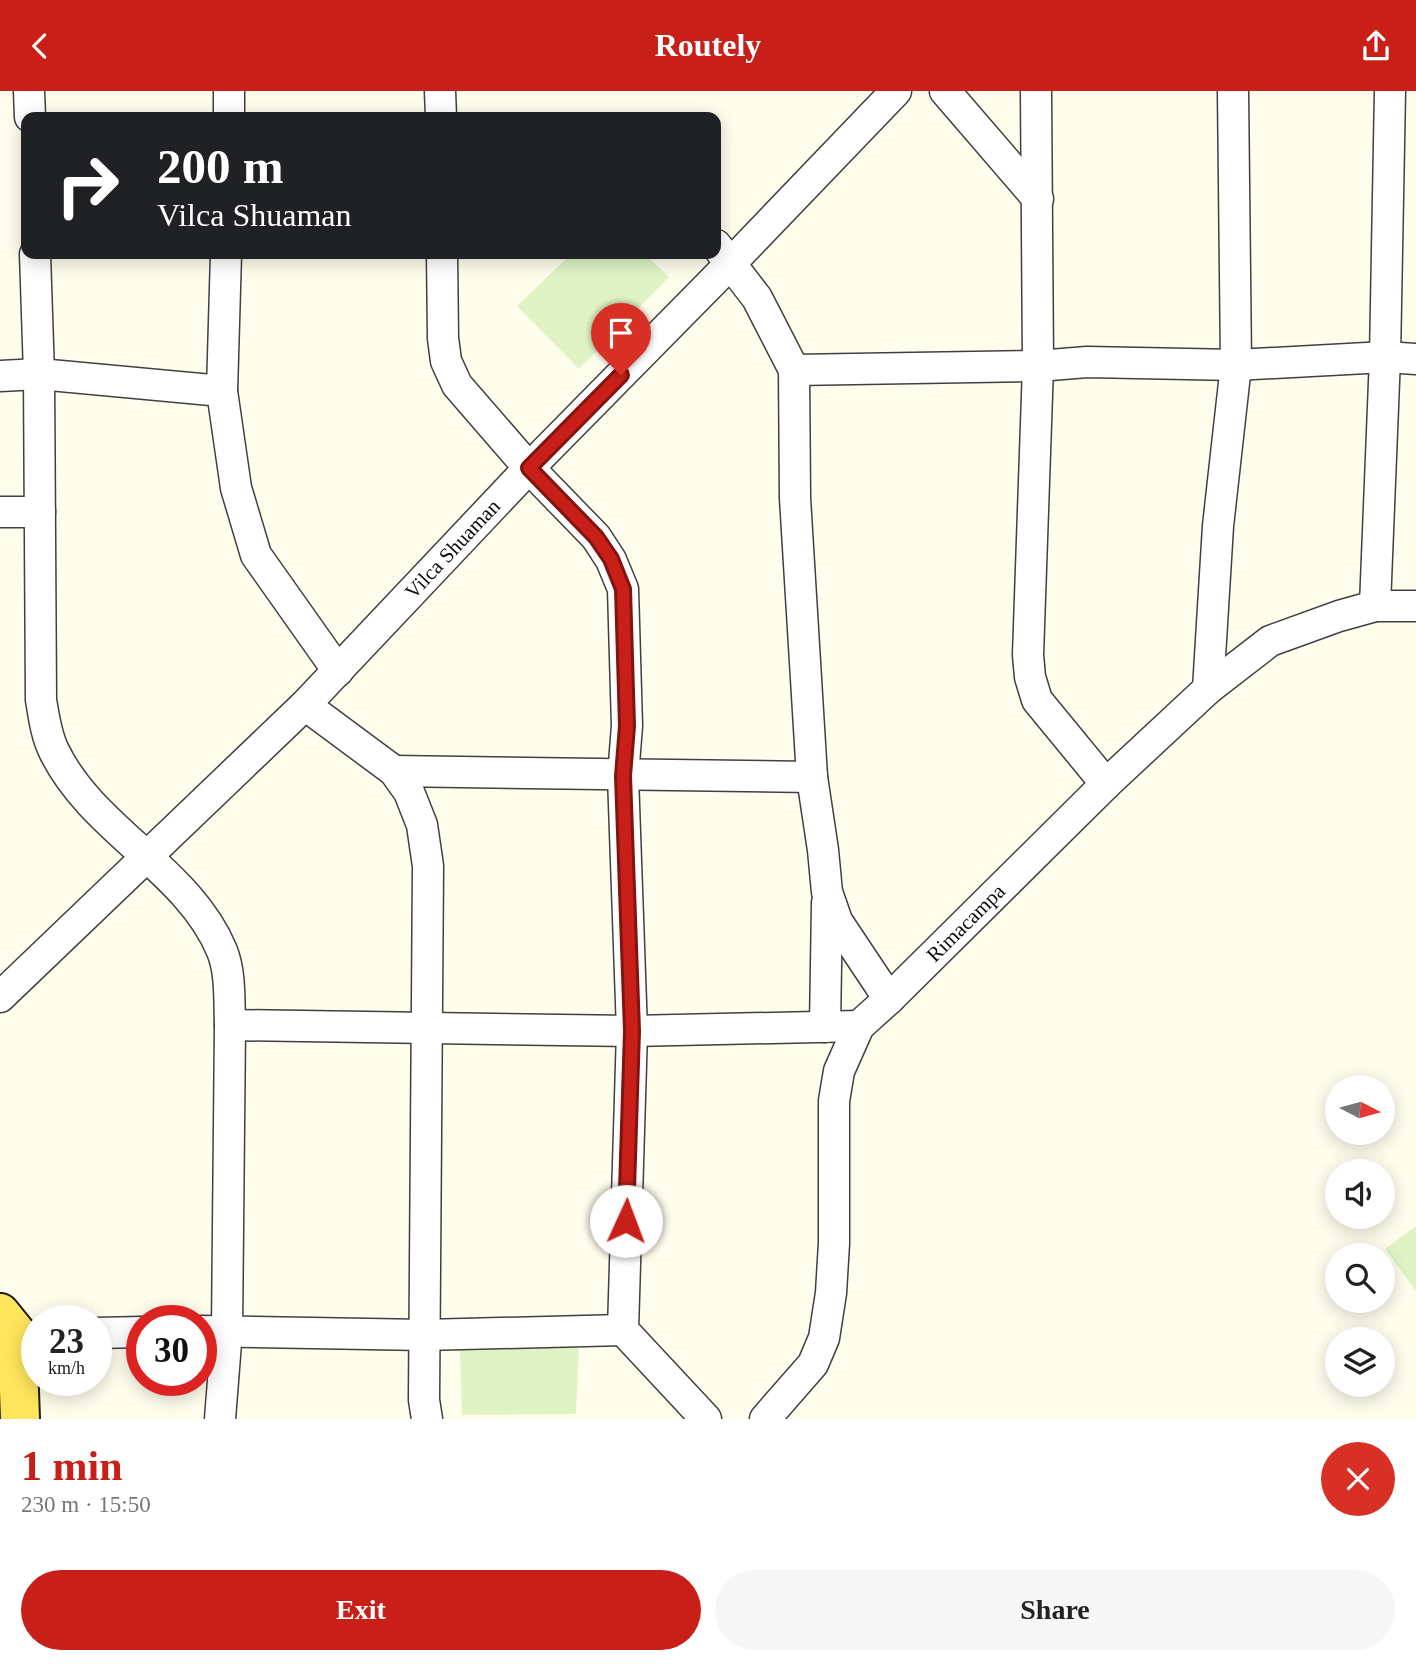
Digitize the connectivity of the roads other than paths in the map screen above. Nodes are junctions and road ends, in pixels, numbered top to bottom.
1 (29, 91) edge
2 (229, 91) edge
3 (440, 91) edge
4 (896, 91) edge
5 (945, 91) edge
6 (1036, 91) edge
7 (1233, 91) edge
8 (1390, 91) edge
9 (30, 112) edge
10 (229, 112) edge
11 (441, 112) edge
12 (1038, 199) junction
13 (723, 254) edge
14 (35, 259) edge
15 (226, 259) edge
16 (442, 259) edge
17 (718, 259) edge
18 (1385, 356) junction
19 (1416, 359) edge
20 (1236, 365) junction
21 (1038, 366) junction
22 (794, 370) junction
23 (39, 374) junction
24 (0, 376) edge
25 (222, 391) junction
26 (529, 468) junction
27 (0, 512) edge
28 (40, 512) junction
29 (1416, 605) edge
30 (1376, 606) junction
31 (338, 671) junction
32 (1208, 689) junction
33 (305, 705) junction
34 (394, 771) junction
35 (623, 776) junction
36 (811, 777) junction
37 (1106, 784) junction
38 (146, 857) junction
39 (827, 892) junction
40 (0, 997) edge
41 (889, 999) junction
42 (230, 1025) junction
43 (859, 1026) junction
44 (426, 1027) junction
45 (825, 1027) junction
46 (632, 1031) junction
47 (215, 1305) edge
48 (13, 1330) edge
49 (217, 1330) edge
50 (623, 1330) junction
51 (425, 1335) junction
52 (217, 1374) edge
53 (19, 1419) edge
54 (220, 1419) edge
55 (427, 1419) edge
56 (706, 1419) edge
57 (765, 1419) edge

1 - 9 street
2 - 10 street
3 - 11 street
4 - 13 street, Vilca Shuaman
5 - 12 street
6 - 12 street
7 - 20 street
8 - 18 street
12 - 21 street
13 - 22 street
14 - 23 street
15 - 25 street
16 - 26 street
17 - 26 street, Vilca Shuaman
18 - 19 street
18 - 20 street
18 - 30 street
20 - 21 street
20 - 32 street
21 - 22 street
21 - 37 street
22 - 36 street
23 - 24 street
23 - 25 street
23 - 28 street
25 - 31 street
26 - 31 street, Vilca Shuaman
26 - 35 street
27 - 28 street
28 - 38 street
29 - 30 street, Rimacampa
30 - 32 street, Rimacampa
31 - 33 street, Vilca Shuaman
32 - 37 street, Rimacampa
33 - 34 street
33 - 38 street, Vilca Shuaman
34 - 35 street
34 - 44 street
35 - 36 street
35 - 46 street
36 - 39 street
37 - 41 street, Rimacampa
38 - 40 street, Vilca Shuaman
38 - 42 street
39 - 41 street
39 - 45 street
41 - 43 street, Rimacampa
42 - 44 street
42 - 47 street
43 - 45 street
43 - 57 street, Rimacampa
44 - 46 street
44 - 51 street
45 - 46 street
46 - 50 street
48 - 53 main road
49 - 51 street
50 - 51 street
50 - 56 street
51 - 55 street
52 - 54 street

